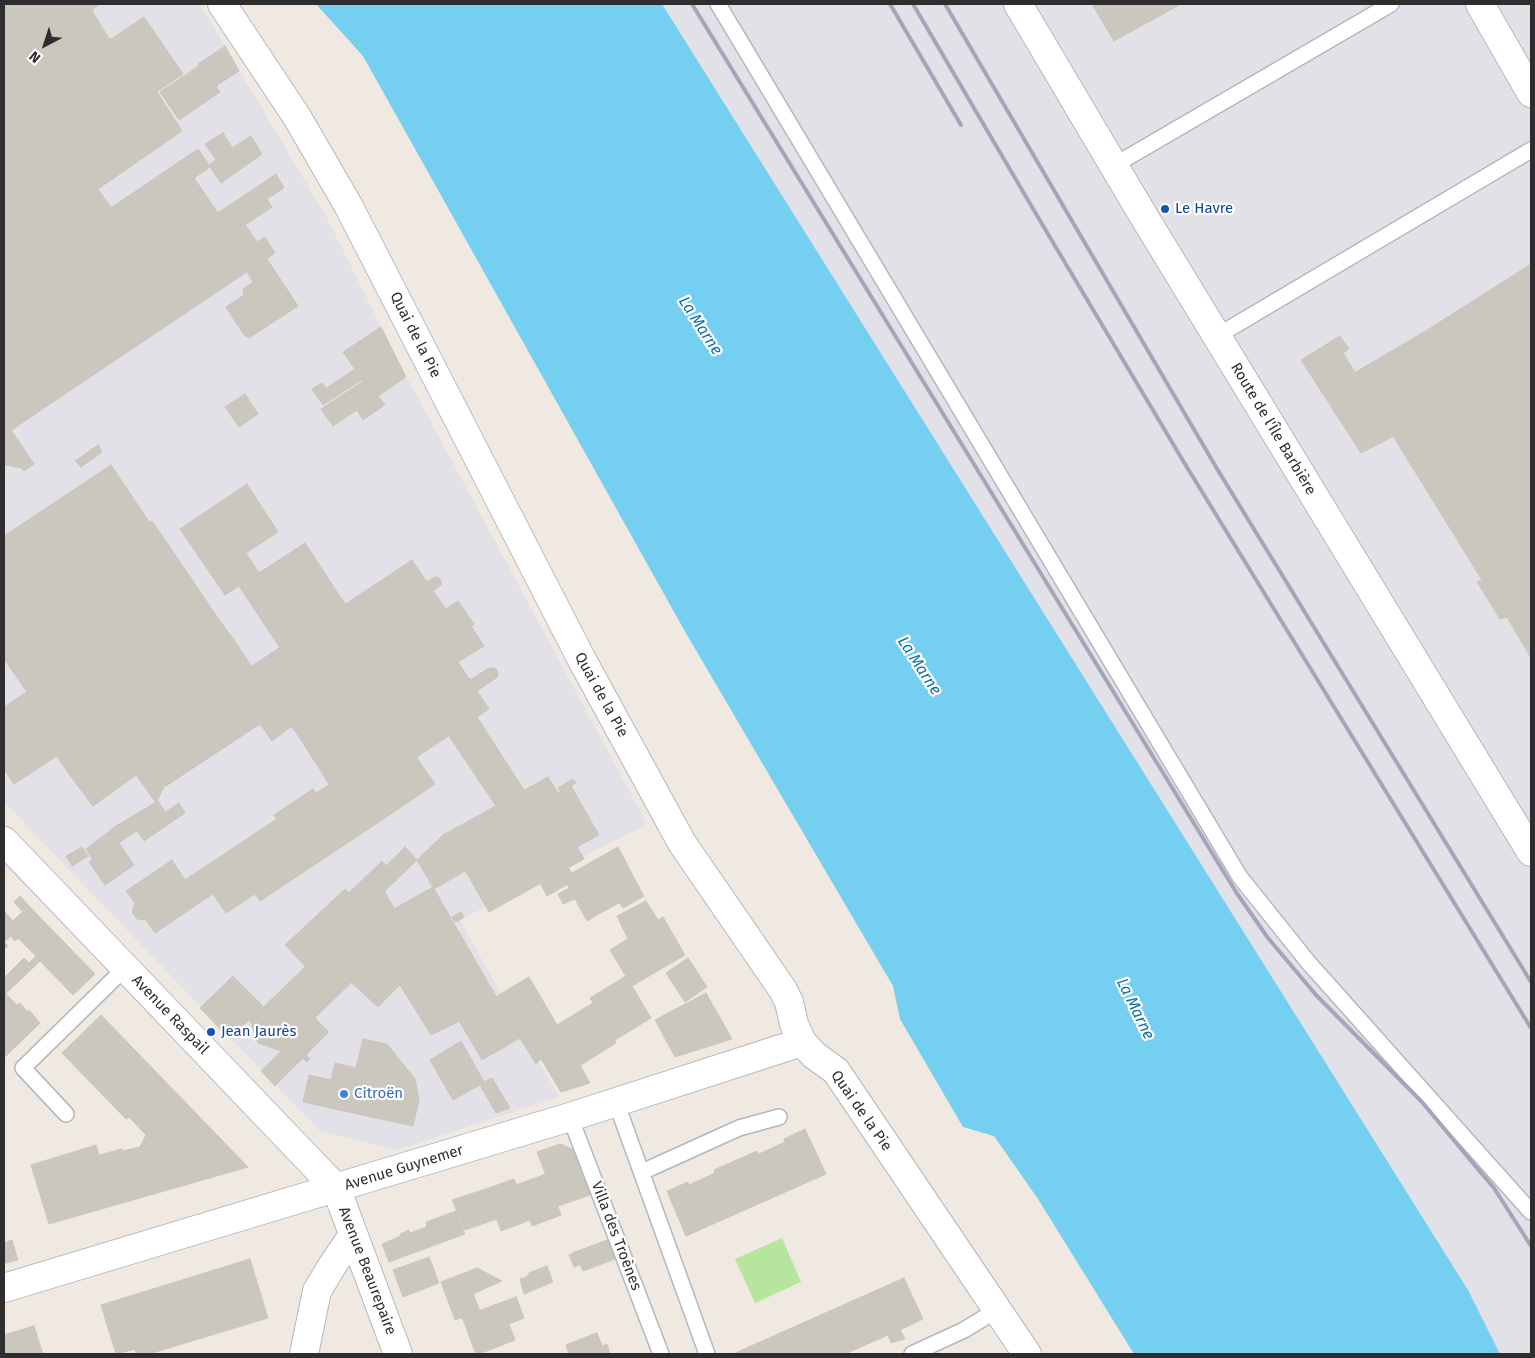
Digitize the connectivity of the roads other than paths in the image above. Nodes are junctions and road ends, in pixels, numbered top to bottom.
1 (222, 4) edge
2 (718, 4) edge
3 (1018, 4) edge
4 (1391, 4) edge
5 (1480, 4) edge
6 (1531, 93) edge
7 (1531, 150) edge
8 (1113, 166) junction
9 (1217, 336) junction
10 (4, 841) edge
11 (1531, 852) edge
12 (125, 968) junction
13 (802, 1042) junction
14 (616, 1102) junction
15 (66, 1114) dead end
16 (570, 1117) junction
17 (779, 1117) dead end
18 (642, 1172) junction
19 (336, 1188) junction
20 (1531, 1212) edge
21 (354, 1234) junction
22 (4, 1288) edge
23 (997, 1310) junction
24 (304, 1354) edge
25 (398, 1354) edge
26 (661, 1354) edge
27 (707, 1354) edge
28 (912, 1354) edge
29 (1026, 1354) edge

1 - 13 street, Quai de la Pie
2 - 20 lane
3 - 8 street, Route de l'Île Barbière
4 - 8 lane
5 - 6 street
7 - 9 lane
8 - 9 street, Route de l'Île Barbière
9 - 11 street, Route de l'Île Barbière
10 - 12 street, Avenue Raspail
12 - 15 lane
12 - 19 street, Avenue Raspail
13 - 14 street, Avenue Guynemer
13 - 23 street, Quai de la Pie
14 - 16 street, Avenue Guynemer
14 - 18 lane
16 - 19 street, Avenue Guynemer
16 - 26 lane, Villa des Troènes
17 - 18 lane
18 - 27 lane
19 - 21 street, Avenue Beaurepaire
19 - 22 street, Avenue Guynemer
21 - 24 street
21 - 25 street, Avenue Beaurepaire
23 - 28 lane
23 - 29 street, Quai de la Pie

